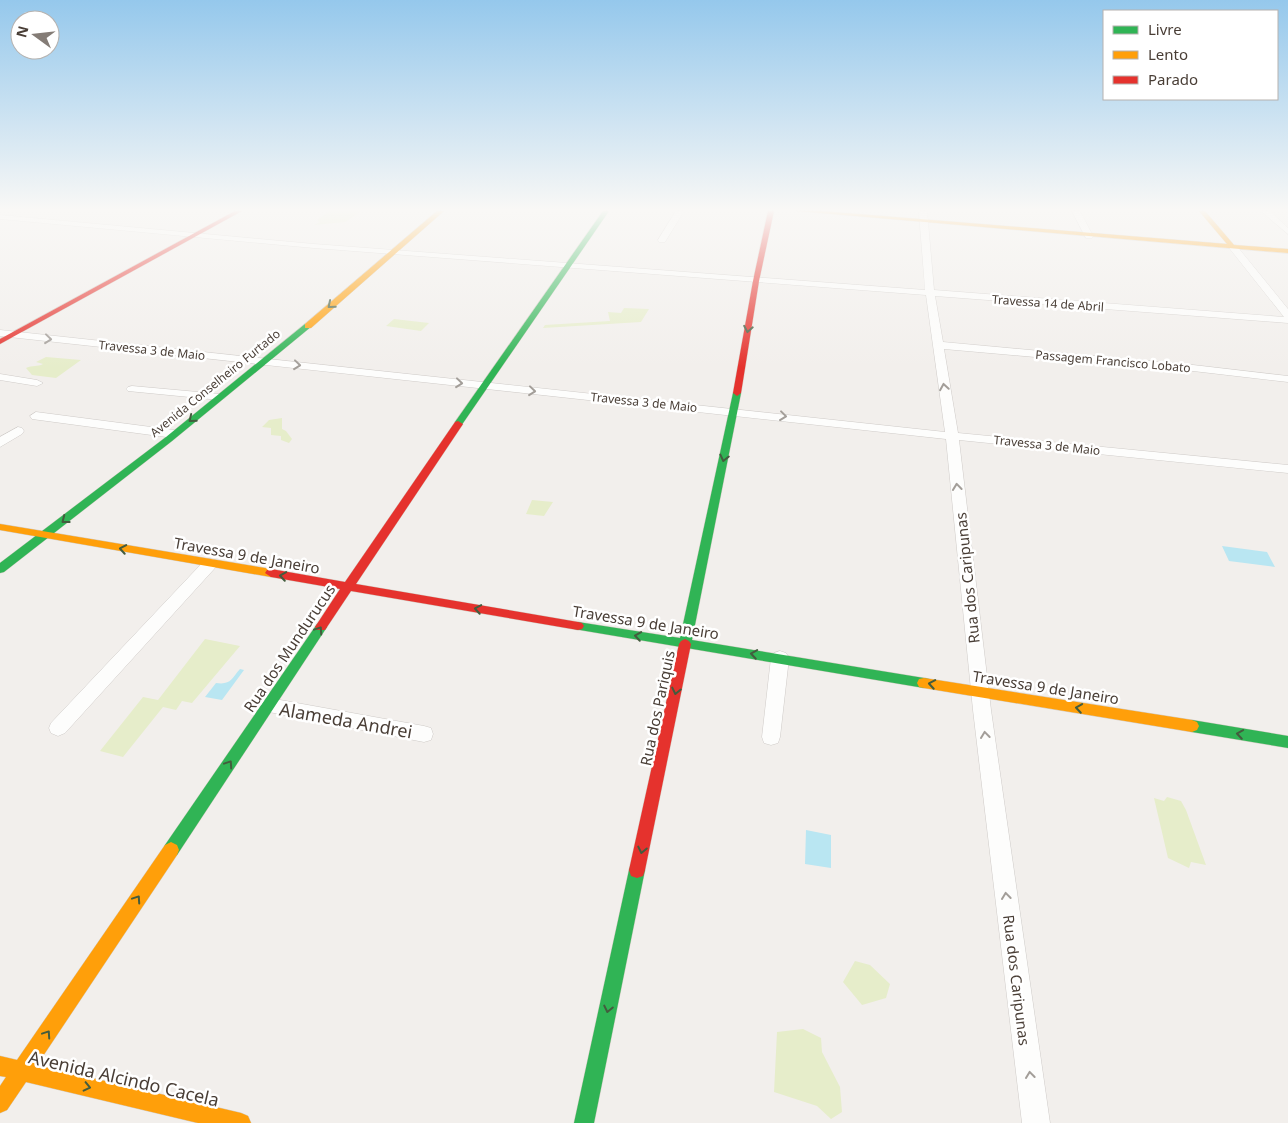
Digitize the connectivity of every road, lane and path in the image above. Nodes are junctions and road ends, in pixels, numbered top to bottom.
1 (142, 263) edge
2 (382, 263) edge
3 (536, 263) edge
4 (570, 263) edge
5 (760, 263) edge
6 (927, 263) edge
7 (1246, 263) edge
8 (568, 266) junction
9 (756, 281) junction
10 (930, 294) junction
11 (1288, 315) edge
12 (1288, 320) edge
13 (0, 333) edge
14 (12, 335) junction
15 (0, 342) edge
16 (938, 345) junction
17 (263, 362) junction
18 (0, 377) edge
19 (1288, 379) edge
20 (37, 383) dead end
21 (484, 386) junction
22 (132, 389) dead end
23 (220, 397) junction
24 (734, 411) junction
25 (36, 416) dead end
26 (18, 431) dead end
27 (174, 434) junction
28 (952, 436) junction
29 (0, 442) edge
30 (1288, 470) edge
31 (0, 527) edge
32 (46, 535) junction
33 (210, 564) junction
34 (0, 569) edge
35 (349, 587) junction
36 (686, 644) junction
37 (780, 658) junction
38 (980, 692) junction
39 (269, 705) junction
40 (58, 728) dead end
41 (424, 734) dead end
42 (770, 737) dead end
43 (1288, 742) edge
44 (0, 1066) edge
45 (22, 1071) junction
46 (0, 1103) edge
47 (241, 1123) edge
48 (584, 1123) edge
49 (1036, 1123) edge

1 - 14 main road
2 -> 17 main road, Avenida Conselheiro Furtado
3 - 8 street, Travessa 14 de Abril
4 - 8 main road, Rua dos Mundurucus
5 - 9 main road, Rua dos Pariquis
6 - 10 street, Rua dos Caripunas
7 - 11 street
8 - 9 street, Travessa 14 de Abril
8 - 21 main road, Rua dos Mundurucus
9 - 10 street, Travessa 14 de Abril
9 -> 24 main road, Rua dos Pariquis
10 - 12 street, Travessa 14 de Abril
10 - 16 street, Rua dos Caripunas
13 - 14 street, Travessa 3 de Maio
14 - 15 main road
14 -> 17 street, Travessa 3 de Maio
16 - 19 street, Passagem Francisco Lobato
28 -> 16 street, Rua dos Caripunas
17 -> 21 street, Travessa 3 de Maio
17 - 23 main road, Avenida Conselheiro Furtado
18 - 20 street
21 -> 24 street, Travessa 3 de Maio
21 - 35 main road, Rua dos Mundurucus
22 - 23 street
23 -> 27 main road, Avenida Conselheiro Furtado
24 -> 28 street, Travessa 3 de Maio
24 -> 36 main road, Rua dos Pariquis
25 - 27 street
26 - 29 street
27 -> 32 main road, Avenida Conselheiro Furtado
28 - 30 street, Travessa 3 de Maio
38 -> 28 street, Rua dos Caripunas
31 - 32 main road, Travessa 9 de Janeiro
33 -> 32 main road, Travessa 9 de Janeiro
32 - 34 main road, Avenida Conselheiro Furtado
35 -> 33 main road, Travessa 9 de Janeiro
33 - 40 street
36 -> 35 main road, Travessa 9 de Janeiro
39 -> 35 main road, Rua dos Mundurucus
37 -> 36 main road, Travessa 9 de Janeiro
36 -> 48 main road, Rua dos Pariquis
38 -> 37 main road, Travessa 9 de Janeiro
37 - 42 street
43 -> 38 main road, Travessa 9 de Janeiro
49 -> 38 street, Rua dos Caripunas
39 - 41 street, Alameda Andrei
45 -> 39 main road, Rua dos Mundurucus
44 - 45 main road, Avenida Alcindo Cacela
45 - 46 main road, Rua dos Mundurucus
45 -> 47 main road, Avenida Alcindo Cacela

